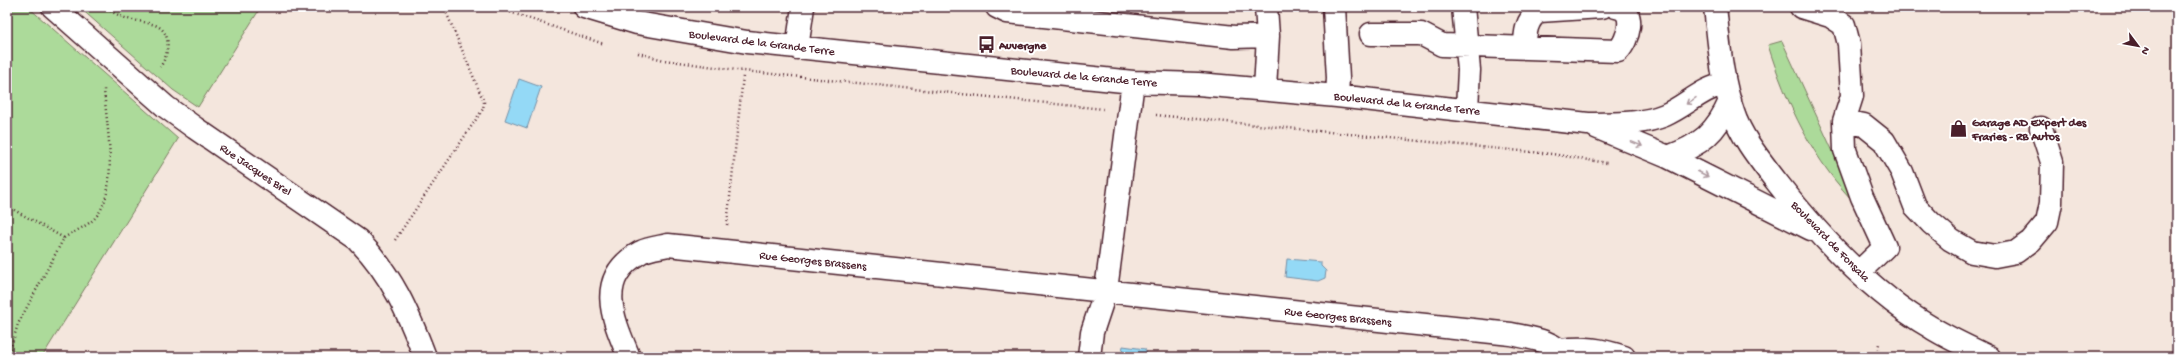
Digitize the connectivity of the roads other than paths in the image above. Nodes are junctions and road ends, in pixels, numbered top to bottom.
1 (53, 7) edge
2 (584, 7) edge
3 (803, 7) edge
4 (997, 7) edge
5 (1266, 7) edge
6 (1334, 7) edge
7 (1463, 7) edge
8 (1602, 7) edge
9 (1616, 7) edge
10 (1715, 7) edge
11 (1801, 7) edge
12 (1371, 34) dead end
13 (1268, 36) junction
14 (1467, 46) junction
15 (1525, 47) junction
16 (797, 48) junction
17 (1133, 82) junction
18 (1265, 89) junction
19 (1727, 92) junction
20 (1337, 96) junction
21 (1467, 109) junction
22 (1844, 121) junction
23 (1588, 124) junction
24 (2041, 128) dead end
25 (1668, 157) junction
26 (1820, 234) junction
27 (1859, 272) junction
28 (1106, 290) junction
29 (1562, 353) edge
30 (425, 357) edge
31 (629, 357) edge
32 (1090, 357) edge
33 (1624, 357) edge
34 (1989, 357) edge

1 - 30 street, Rue Jacques Brel
2 - 16 street, Boulevard de la Grande Terre
3 - 16 street
4 - 13 street
5 - 13 street
6 - 20 street
7 - 14 street
8 - 15 street
9 - 15 street
10 - 19 street, Boulevard de Fonsala
11 - 22 street
12 - 14 street
13 - 18 street
14 - 15 street
14 - 21 street
16 - 17 street, Boulevard de la Grande Terre
17 - 18 street, Boulevard de la Grande Terre
17 - 28 street
18 - 20 street, Boulevard de la Grande Terre
19 -> 23 street, Boulevard de la Grande Terre
19 - 25 street
19 - 26 street, Boulevard de Fonsala
20 - 21 street, Boulevard de la Grande Terre
21 - 23 street, Boulevard de la Grande Terre
22 - 24 street
22 - 27 street
23 -> 25 street, Boulevard de la Grande Terre
25 -> 26 street, Boulevard de la Grande Terre
26 - 27 street, Boulevard de Fonsala
27 - 34 street, Boulevard de Fonsala
28 - 29 street, Rue Georges Brassens
28 - 31 street, Rue Georges Brassens
28 - 32 street
29 - 33 street

